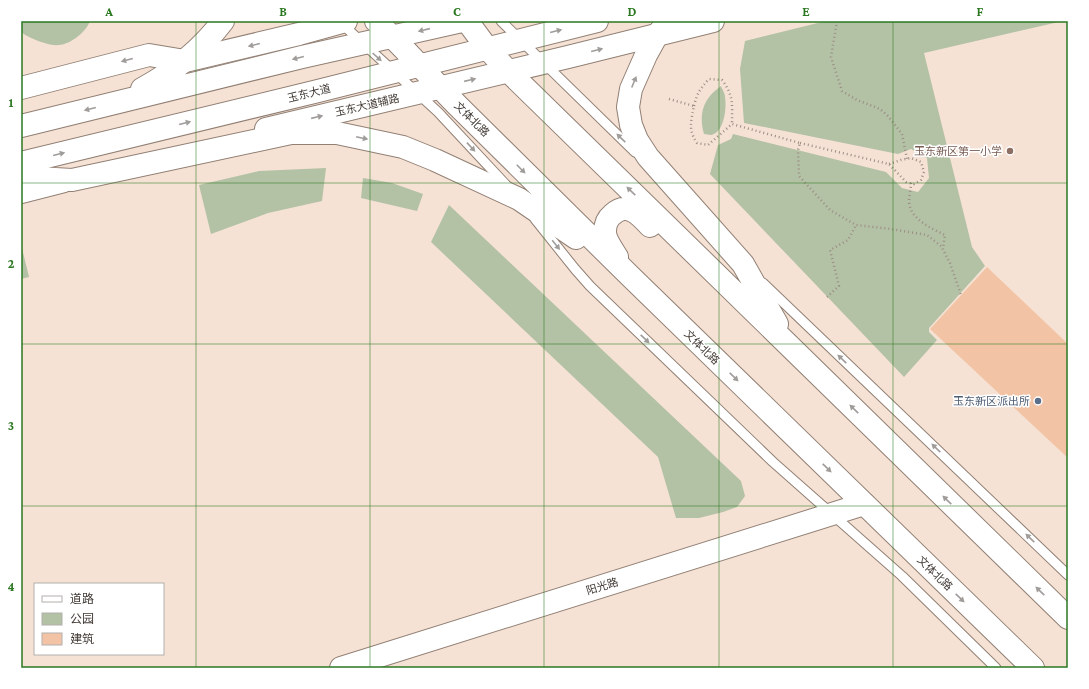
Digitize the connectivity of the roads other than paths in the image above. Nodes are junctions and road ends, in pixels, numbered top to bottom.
1 (223, 21) edge
2 (376, 21) edge
3 (462, 21) edge
4 (467, 21) edge
5 (501, 21) edge
6 (596, 21) edge
7 (713, 21) edge
8 (341, 22) edge
9 (663, 28) edge
10 (393, 37) junction
11 (520, 40) junction
12 (363, 44) junction
13 (487, 48) junction
14 (185, 61) junction
15 (543, 63) junction
16 (419, 65) junction
17 (508, 71) junction
18 (394, 72) junction
19 (21, 88) edge
20 (440, 88) junction
21 (417, 93) junction
22 (119, 102) junction
23 (21, 126) edge
24 (21, 163) edge
25 (21, 177) edge
26 (72, 180) junction
27 (21, 192) edge
28 (519, 199) junction
29 (743, 264) junction
30 (630, 276) junction
31 (790, 347) junction
32 (864, 504) junction
33 (832, 514) junction
34 (1068, 575) edge
35 (1068, 618) edge
36 (341, 668) edge
37 (996, 668) edge
38 (1033, 668) edge

1 - 14 main road
2 - 10 main road, 文体北路
3 -> 10 main road
4 - 13 main road
5 - 11 lane
11 -> 6 main road, 玉东大道
7 - 9 main road, 玉东大道辅路
8 - 12 lane
8 -> 14 main road
15 -> 9 main road, 玉东大道辅路
29 -> 9 main road
10 - 12 main road
10 - 16 main road, 文体北路
11 - 13 main road, 玉东大道
11 - 15 lane
12 -> 18 lane
12 -> 22 main road
13 - 16 main road, 玉东大道
13 - 17 main road
14 -> 19 main road
14 - 22 main road
15 - 17 main road, 玉东大道辅路
29 -> 15 lane
16 - 18 main road, 玉东大道
16 - 20 main road, 文体北路
20 -> 17 main road, 玉东大道辅路
31 -> 17 main road
18 - 21 lane
24 -> 18 main road, 玉东大道
20 - 21 main road, 玉东大道辅路
20 -> 30 main road, 文体北路
26 -> 21 main road, 玉东大道辅路
21 -> 28 lane
22 -> 23 main road
25 - 26 main road
26 - 27 main road, 玉东大道辅路
26 -> 28 main road
28 - 30 main road
28 -> 33 lane
29 - 31 main road
34 -> 29 lane
30 - 31 main road
30 -> 32 main road, 文体北路
35 -> 31 main road
32 - 33 main road, 阳光路
32 -> 38 main road, 文体北路
33 - 36 main road, 阳光路
33 - 37 lane

